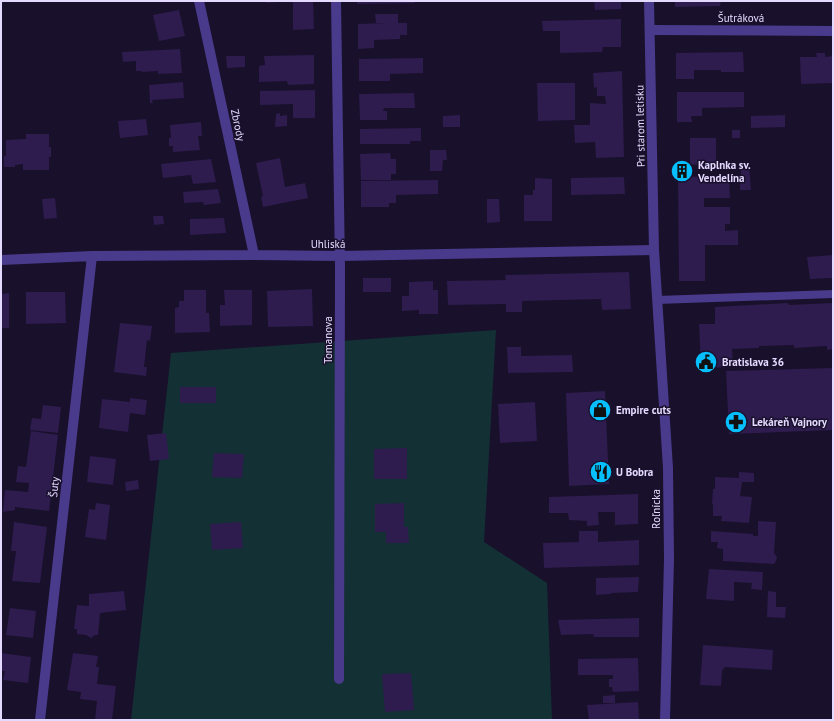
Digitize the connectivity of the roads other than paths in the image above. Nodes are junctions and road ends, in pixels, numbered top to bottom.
1 (199, 1) edge
2 (336, 1) edge
3 (649, 1) edge
4 (650, 30) junction
5 (833, 31) edge
6 (654, 250) junction
7 (254, 255) junction
8 (92, 256) junction
9 (340, 256) junction
10 (1, 260) edge
11 (833, 294) edge
12 (657, 300) junction
13 (339, 679) dead end
14 (40, 720) edge
15 (665, 720) edge

1 - 7 street, Zbrody
2 - 9 street, Tomanova
3 - 4 street, Pri starom letisku
4 - 5 street, Šutráková
4 - 6 street, Pri starom letisku
6 - 9 street, Uhliská
6 - 12 street, Roľnícka
7 - 8 street, Uhliská
7 - 9 street, Uhliská
8 - 10 street, Uhliská
8 - 14 street, Šuty
9 - 13 street, Tomanova
11 - 12 lane
12 - 15 street, Roľnícka

